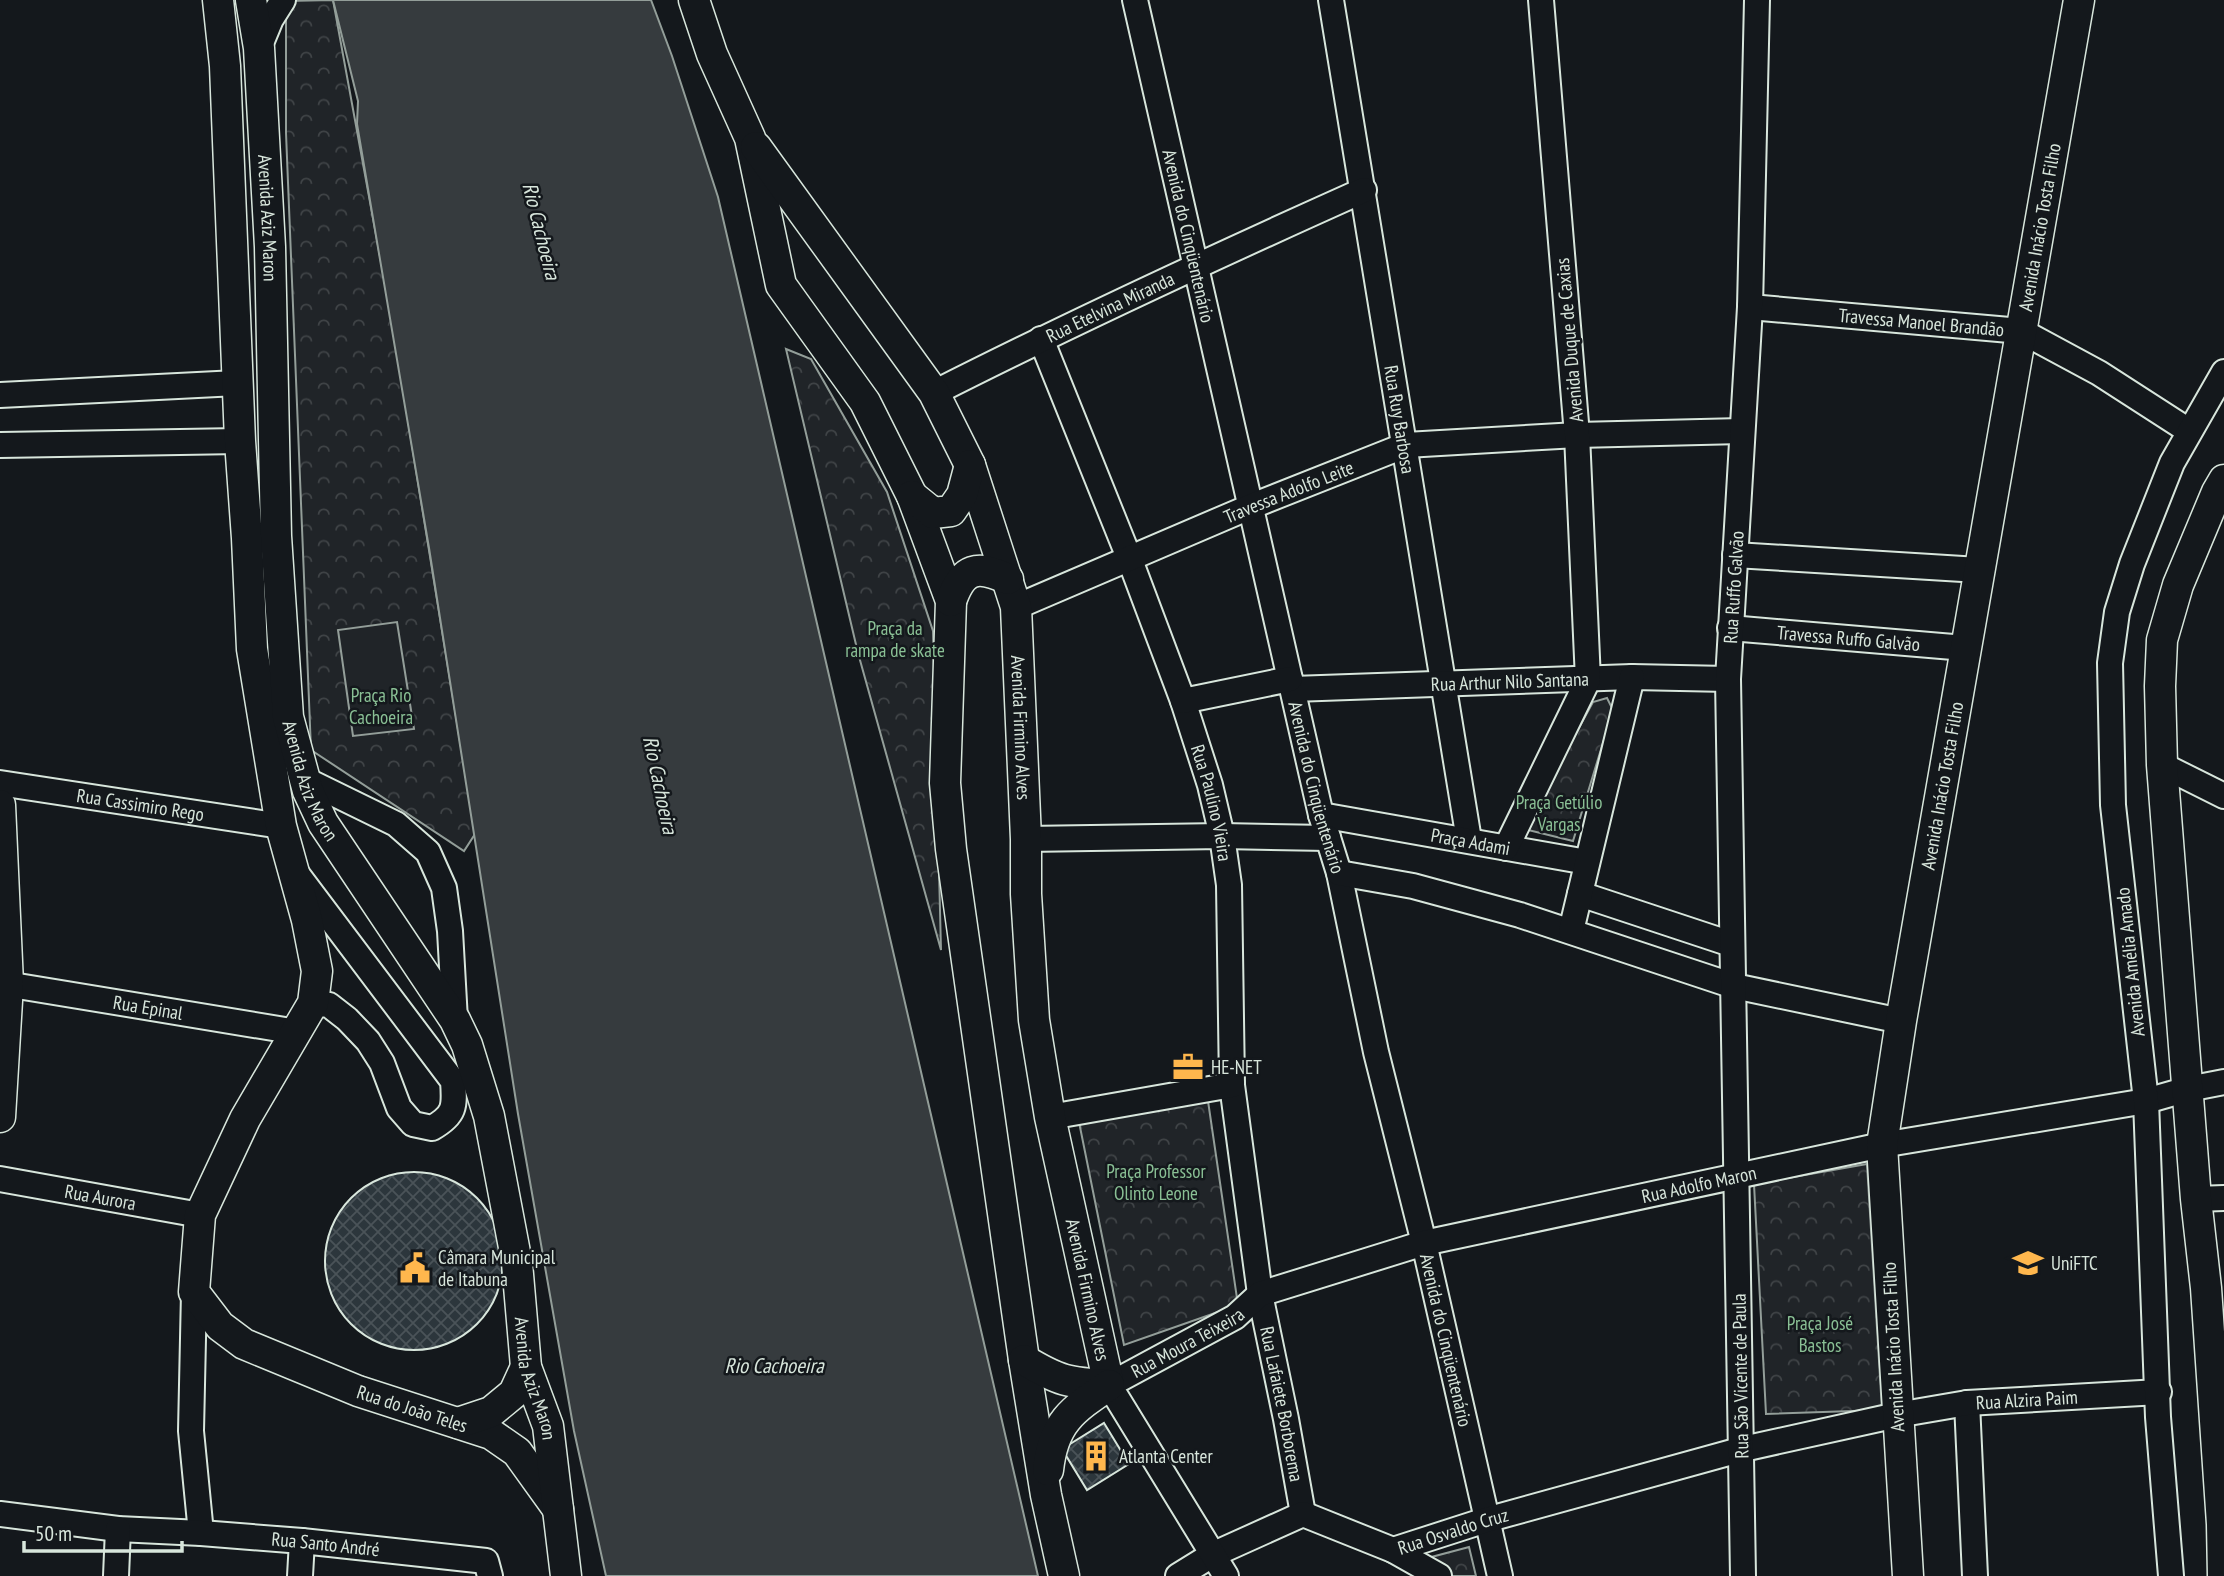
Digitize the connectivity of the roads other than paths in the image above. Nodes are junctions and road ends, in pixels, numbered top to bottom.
1 (218, 0) edge
2 (251, 0) edge
3 (283, 0) edge
4 (694, 0) edge
5 (1135, 0) edge
6 (1331, 0) edge
7 (1541, 0) edge
8 (1757, 0) edge
9 (2079, 0) edge
10 (259, 48) junction
11 (750, 138) junction
12 (1364, 190) junction
13 (1195, 266) junction
14 (1750, 307) junction
15 (2021, 331) junction
16 (1041, 339) junction
17 (2224, 372) edge
18 (237, 383) junction
19 (934, 393) junction
20 (0, 395) edge
21 (1742, 431) junction
22 (2189, 431) junction
23 (1577, 435) junction
24 (240, 441) junction
25 (0, 445) edge
26 (1406, 445) junction
27 (970, 466) junction
28 (2224, 481) edge
29 (912, 496) junction
30 (1252, 506) junction
31 (1735, 555) junction
32 (1130, 560) junction
33 (1979, 570) junction
34 (1012, 593) junction
35 (951, 601) junction
36 (1730, 628) junction
37 (1965, 648) junction
38 (1632, 677) junction
39 (1728, 679) junction
40 (1588, 680) junction
41 (1292, 684) junction
42 (1442, 684) junction
43 (1183, 701) junction
44 (2162, 765) junction
45 (304, 779) junction
46 (0, 783) edge
47 (2224, 796) edge
48 (0, 805) edge
49 (281, 827) junction
50 (1325, 827) junction
51 (1222, 836) junction
52 (1026, 839) junction
53 (1469, 840) junction
54 (1506, 848) junction
55 (1587, 862) junction
56 (295, 871) junction
57 (1339, 873) junction
58 (1580, 894) junction
59 (1571, 931) junction
60 (1731, 944) junction
61 (4, 983) edge
62 (1734, 986) junction
63 (313, 1003) junction
64 (455, 1020) junction
65 (1901, 1021) junction
66 (297, 1032) junction
67 (2224, 1082) edge
68 (1232, 1085) junction
69 (2188, 1089) junction
70 (2146, 1101) junction
71 (0, 1117) edge
72 (1050, 1117) junction
73 (1882, 1145) junction
74 (1735, 1177) junction
75 (0, 1179) edge
76 (2210, 1198) edge
77 (200, 1215) junction
78 (1424, 1243) junction
79 (194, 1292) junction
80 (1260, 1294) junction
81 (1024, 1360) junction
82 (526, 1367) junction
83 (1109, 1385) junction
84 (2218, 1390) edge
85 (2159, 1392) junction
86 (1967, 1403) junction
87 (1897, 1415) junction
88 (458, 1423) junction
89 (1743, 1449) junction
90 (1046, 1495) junction
91 (558, 1509) junction
92 (0, 1514) edge
93 (1303, 1514) junction
94 (1486, 1520) junction
95 (118, 1529) junction
96 (201, 1533) junction
97 (302, 1541) junction
98 (1393, 1550) junction
99 (1212, 1555) junction
100 (488, 1568) edge
101 (116, 1576) edge
102 (300, 1576) edge
103 (566, 1576) edge
104 (1064, 1576) edge
105 (1178, 1576) edge
106 (1226, 1576) edge
107 (1439, 1576) edge
108 (1500, 1576) edge
109 (1743, 1576) edge
110 (1908, 1576) edge
111 (1975, 1576) edge
112 (2171, 1576) edge
113 (2223, 1576) edge

1 - 18 main road, Avenida Aziz Maron
2 - 10 main road, Avenida Aziz Maron
3 - 10 street
4 - 11 main road, Avenida Firmino Alves
5 - 13 street, Avenida do Cinqüentenário
6 - 12 street, Rua Ruy Barbosa
7 - 23 street, Avenida Duque de Caxias
8 - 14 street, Rua Ruffo Galvão
9 - 15 main road, Avenida Inácio Tosta Filho
10 - 45 main road, Avenida Aziz Maron
11 - 19 main road, Avenida Firmino Alves
11 - 29 main road, Avenida Firmino Alves
12 - 13 street, Rua Etelvina Miranda
12 - 26 street, Rua Ruy Barbosa
13 - 16 street, Rua Etelvina Miranda
13 - 30 street, Avenida do Cinqüentenário
14 - 15 street, Travessa Manoel Brandão
14 - 21 street, Rua Ruffo Galvão
15 - 22 street, Travessa Manoel Brandão
15 - 33 main road, Avenida Inácio Tosta Filho
16 - 19 street, Rua Etelvina Miranda
16 - 32 street, Rua Paulino Vieira
17 - 22 street, Avenida Amélia Amado
18 - 20 street
18 - 24 main road, Avenida Aziz Maron
19 - 27 main road, Avenida Firmino Alves
21 - 23 street, Travessa Adolfo Leite
21 - 31 street, Rua Ruffo Galvão
22 - 70 street, Avenida Amélia Amado
23 - 26 street, Travessa Adolfo Leite
23 - 40 street, Avenida Duque de Caxias
24 - 25 street
24 - 49 main road, Avenida Aziz Maron
26 - 30 street, Travessa Adolfo Leite
26 - 42 street, Rua Ruy Barbosa
27 - 29 main road
27 - 34 main road, Avenida Firmino Alves
28 - 44 main road
29 - 35 main road, Avenida Firmino Alves
30 - 32 street, Travessa Adolfo Leite
30 - 41 street, Avenida do Cinqüentenário
31 - 33 street
31 - 36 street, Rua Ruffo Galvão
32 - 34 street, Travessa Adolfo Leite
32 - 43 street, Rua Paulino Vieira
33 - 37 main road, Avenida Inácio Tosta Filho
34 - 35 main road
34 - 52 main road, Avenida Firmino Alves
35 - 81 main road, Avenida Firmino Alves
36 - 37 street, Travessa Ruffo Galvão
36 - 39 street, Rua Ruffo Galvão
37 - 65 main road, Avenida Inácio Tosta Filho
38 - 39 street, Rua Arthur Nilo Santana
38 - 40 street, Rua Arthur Nilo Santana
38 - 55 street
39 - 60 street, Rua Ruffo Galvão
40 - 42 street, Rua Arthur Nilo Santana
40 - 54 street
41 - 42 street, Rua Arthur Nilo Santana
41 - 43 street, Rua Arthur Nilo Santana
41 - 50 street, Avenida do Cinqüentenário
42 - 53 street, Rua Ruy Barbosa
43 - 51 street, Rua Paulino Vieira
44 - 47 street
44 - 69 main road
45 - 64 main road, Avenida Aziz Maron
45 - 64 street
46 - 49 street, Rua Cassimiro Rego
48 - 61 main road
49 - 56 main road, Avenida Aziz Maron
50 - 51 street, Praça Adami
50 - 53 street, Praça Adami
50 - 57 street, Avenida do Cinqüentenário
51 - 52 street, Praça Adami
51 - 68 street, Rua Paulino Vieira
52 - 72 main road, Avenida Firmino Alves
53 - 54 street, Praça Adami
54 - 55 street, Praça Adami
55 - 58 street
56 - 63 main road, Avenida Aziz Maron
56 - 63 street
57 - 59 street
57 - 78 street, Avenida do Cinqüentenário
58 - 59 street
58 - 60 street
59 - 62 street
60 - 62 street, Rua Ruffo Galvão
61 - 66 street, Rua Epinal
61 - 71 main road
62 - 65 street
62 - 74 street, Rua Ruffo Galvão
63 - 66 main road, Avenida Aziz Maron
64 - 82 main road, Avenida Aziz Maron
65 - 73 main road, Avenida Inácio Tosta Filho
66 - 77 main road, Avenida Aziz Maron
67 - 69 street, Rua Adolfo Maron
68 - 72 street
68 - 80 street, Rua Paulino Vieira
69 - 70 street, Rua Adolfo Maron
69 - 76 main road
70 - 73 street, Rua Adolfo Maron
70 - 85 street, Avenida Amélia Amado
72 - 83 main road, Avenida Firmino Alves
73 - 74 street, Rua Adolfo Maron
73 - 87 main road, Avenida Inácio Tosta Filho
74 - 78 street, Rua Adolfo Maron
74 - 89 street, Rua São Vicente de Paula
75 - 77 street, Rua Aurora
76 - 84 main road
77 - 79 main road
78 - 80 street, Rua Adolfo Maron
78 - 94 street, Avenida do Cinqüentenário
79 - 88 main road, Rua do João Teles
79 - 96 street
80 - 83 street, Rua Moura Teixeira
80 - 93 street, Rua Lafaiete Borborema
81 - 83 main road
81 - 90 main road, Avenida Firmino Alves
82 - 88 main road
82 - 91 main road, Avenida Aziz Maron
83 - 90 main road
83 - 99 street
84 - 113 main road
85 - 86 street, Rua Alzira Paim
85 - 112 street, Avenida Amélia Amado
86 - 87 street, Rua Alzira Paim
86 - 111 street
87 - 89 street
87 - 110 main road, Avenida Inácio Tosta Filho
88 - 91 main road, Rua do João Teles
89 - 94 street, Rua Osvaldo Cruz
89 - 109 street, Rua São Vicente de Paula
90 - 104 main road
91 - 103 main road, Rua do João Teles
92 - 95 street, Rua Santo André
93 - 98 street, Rua Osvaldo Cruz
93 - 99 street
94 - 98 street, Rua Osvaldo Cruz
94 - 108 street, Avenida do Cinqüentenário
95 - 96 street, Rua Santo André
95 - 101 street
96 - 97 street, Rua Santo André
97 - 100 street, Rua Santo André
97 - 102 street
98 - 107 street
99 - 105 street
99 - 106 street

